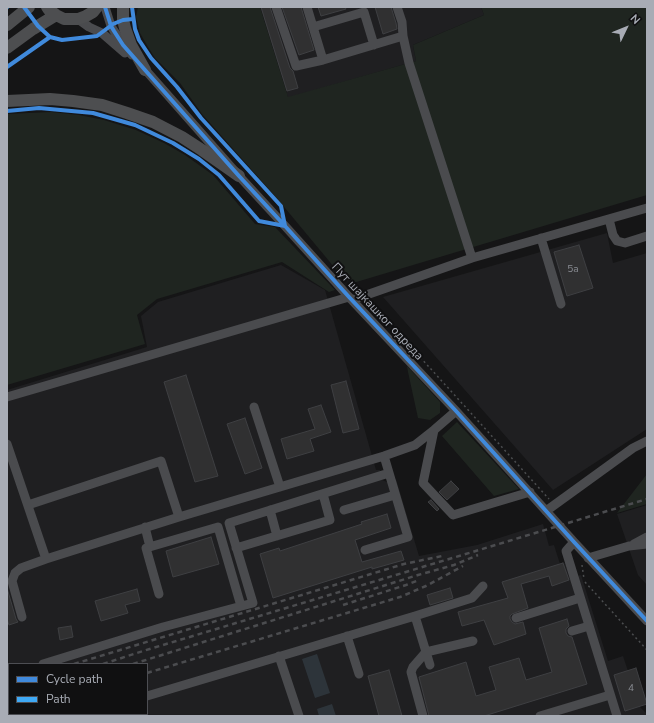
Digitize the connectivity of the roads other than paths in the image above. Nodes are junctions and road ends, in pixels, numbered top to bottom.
1 (29, 7) edge
2 (47, 7) edge
3 (97, 7) edge
4 (104, 7) edge
5 (123, 7) edge
6 (276, 7) edge
7 (307, 7) edge
8 (397, 7) edge
9 (56, 15) junction
10 (78, 19) junction
11 (7, 25) edge
12 (313, 27) junction
13 (403, 36) junction
14 (374, 45) junction
15 (7, 48) edge
16 (323, 60) junction
17 (145, 70) junction
18 (7, 101) edge
19 (238, 176) junction
20 (647, 208) edge
21 (609, 219) junction
22 (647, 236) edge
23 (541, 238) junction
24 (472, 258) junction
25 (350, 299) junction
26 (561, 304) dead end
27 (7, 397) edge
28 (254, 407) dead end
29 (456, 410) junction
30 (434, 430) junction
31 (647, 441) edge
32 (7, 444) edge
33 (384, 456) junction
34 (389, 473) junction
35 (280, 487) junction
36 (530, 492) junction
37 (323, 494) junction
38 (395, 495) junction
39 (28, 505) junction
40 (270, 510) junction
41 (344, 510) dead end
42 (546, 511) junction
43 (179, 517) junction
44 (145, 527) junction
45 (277, 536) junction
46 (647, 537) edge
47 (574, 542) junction
48 (647, 544) edge
49 (629, 546) junction
50 (150, 547) junction
51 (236, 548) junction
52 (365, 550) dead end
53 (46, 559) junction
54 (585, 560) junction
55 (483, 586) dead end
56 (159, 594) dead end
57 (580, 598) junction
58 (241, 606) junction
59 (415, 616) junction
60 (22, 617) dead end
61 (516, 618) dead end
62 (647, 621) edge
63 (589, 626) junction
64 (572, 631) dead end
65 (348, 636) junction
66 (473, 640) dead end
67 (426, 652) junction
68 (280, 656) junction
69 (46, 663) edge
70 (430, 665) dead end
71 (359, 674) dead end
72 (610, 695) junction
73 (148, 696) edge
74 (299, 716) edge
75 (423, 716) edge
76 (540, 716) edge
77 (617, 716) edge

1 - 11 main road
2 - 9 main road
3 - 10 main road
4 - 17 street, Пут шајкашког одреда
5 - 17 main road
6 - 16 street
7 - 12 street
8 - 13 street
9 - 10 main road
9 - 15 main road
10 - 17 street, Пут шајкашког одреда
12 - 14 street
12 - 16 street
13 - 14 street
13 - 24 street
14 - 16 street
17 - 19 street, Пут шајкашког одреда
18 - 19 main road
19 - 25 street, Пут шајкашког одреда
20 - 21 street
21 - 22 street
21 - 23 street
23 - 24 street
23 - 26 street
24 - 25 street
25 - 27 street
25 - 29 street, Пут шајкашког одреда
28 - 35 street
29 - 30 street
29 - 36 street, Пут шајкашког одреда
30 - 33 street
30 - 36 street
31 - 42 street
32 - 39 street
33 - 34 street
33 - 35 street
34 - 37 street
34 - 38 street
35 - 43 street
36 - 42 street, Пут шајкашког одреда
37 - 40 street
37 - 45 street
38 - 41 street
38 - 52 street
39 - 43 street
39 - 53 street
40 - 45 street
40 - 51 street
42 - 47 street, Пут шајкашког одреда
43 - 44 street
44 - 50 street
44 - 53 street
45 - 51 street
46 - 49 street
47 - 54 street, Пут шајкашког одреда
47 - 57 street
48 - 49 street
49 - 54 street
50 - 56 street
50 - 58 street
51 - 58 street
53 - 60 street
54 - 62 street, Пут шајкашког одреда
55 - 59 street
57 - 61 street
57 - 63 street
58 - 69 street
59 - 65 street
59 - 67 street
63 - 64 street
63 - 72 street
65 - 68 street
65 - 71 street
66 - 67 street
67 - 70 street
67 - 75 street
68 - 73 street
68 - 74 street
72 - 76 street
72 - 77 street

